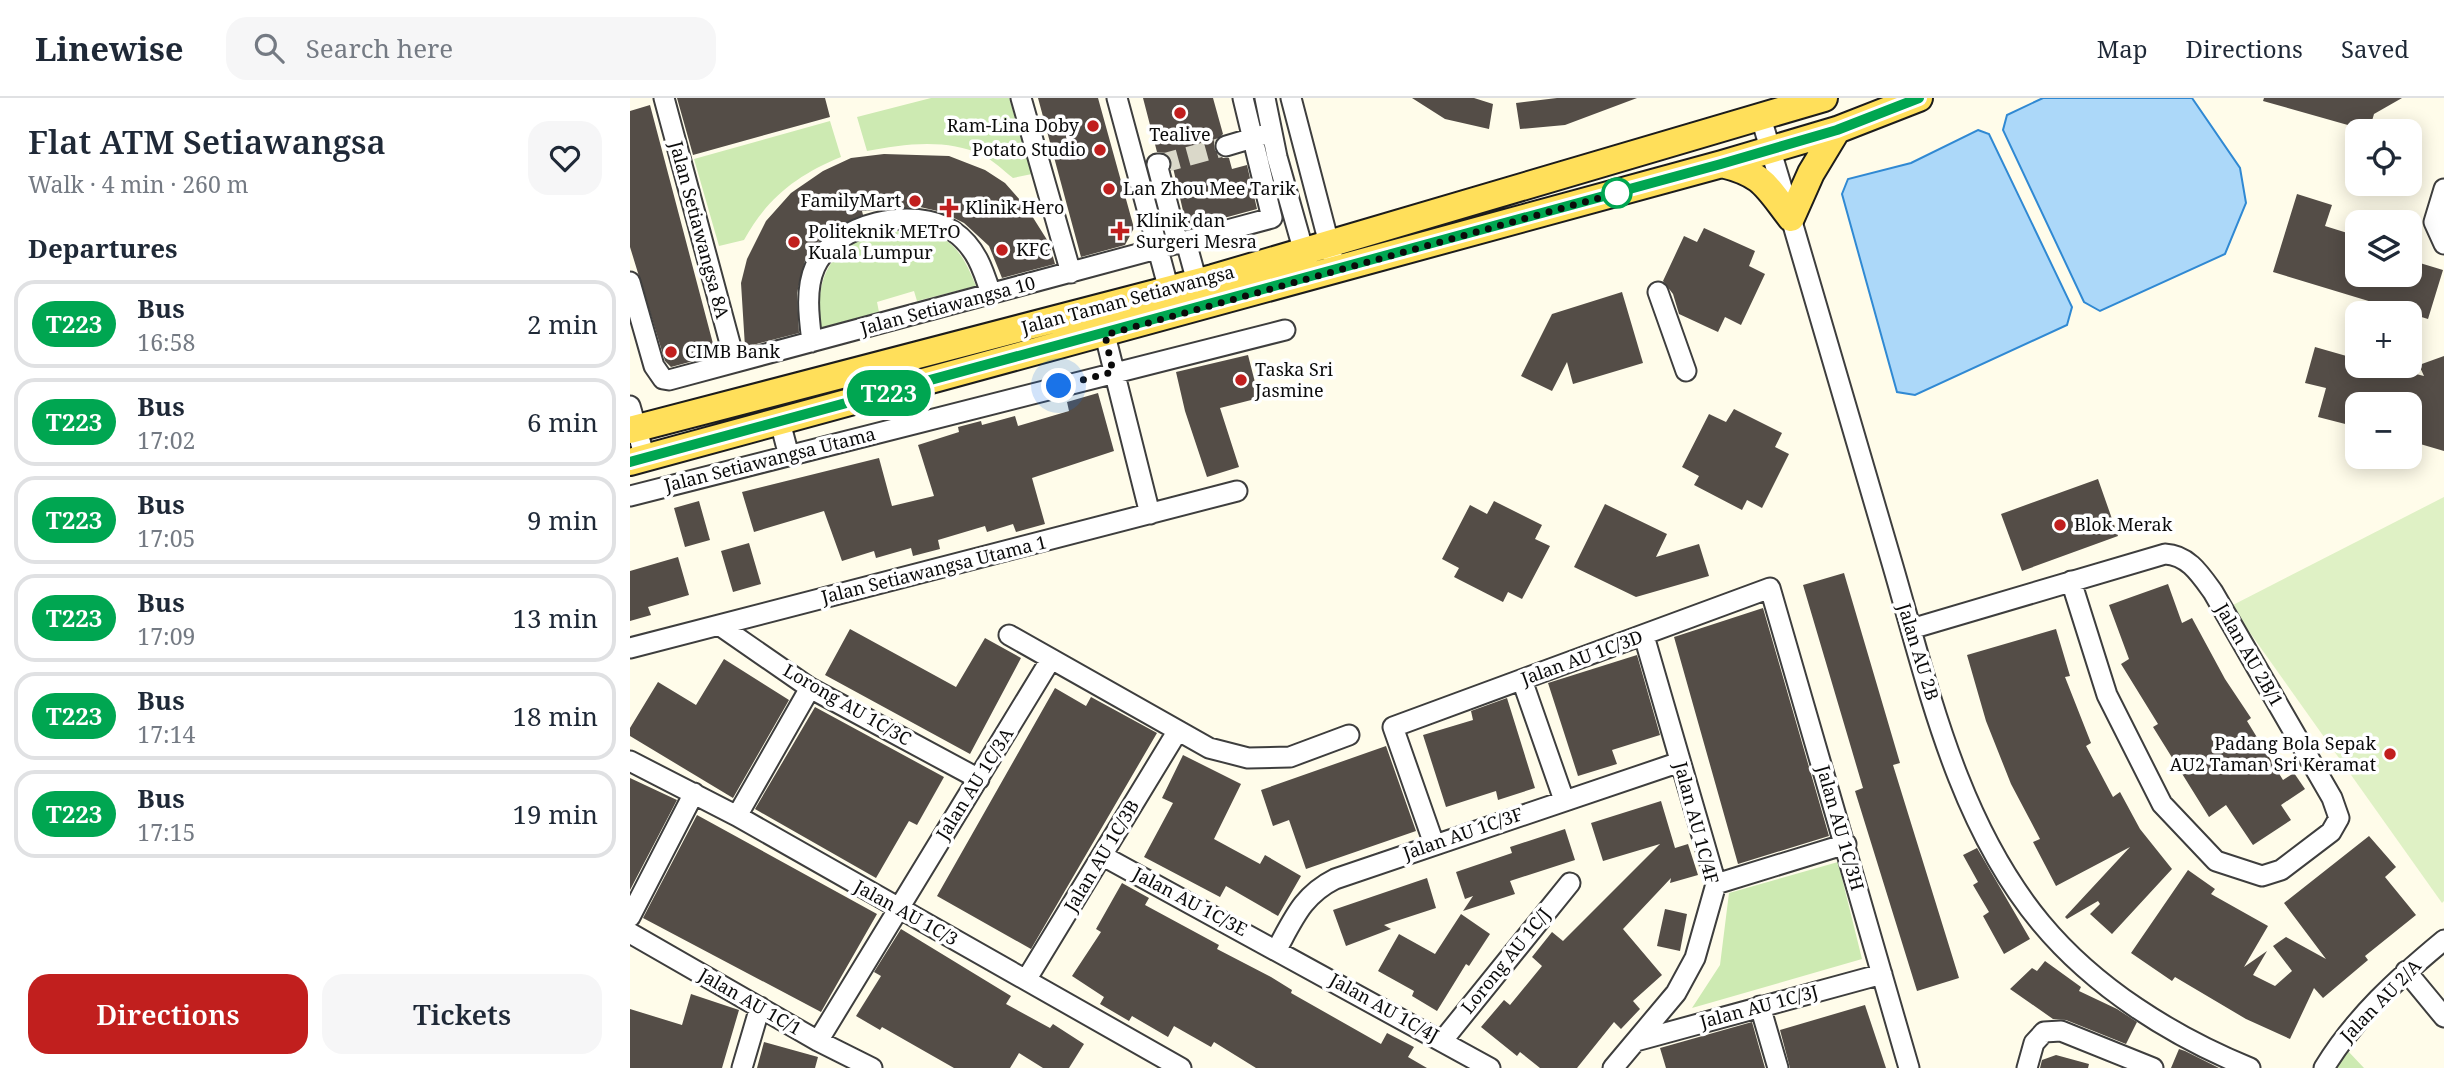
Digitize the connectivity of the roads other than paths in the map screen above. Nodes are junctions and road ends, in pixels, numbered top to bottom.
1 (664, 98) edge
2 (1021, 98) edge
3 (1117, 98) edge
4 (1243, 98) edge
5 (1291, 98) edge
6 (1824, 98) edge
7 (1919, 98) edge
8 (1270, 101) edge
9 (1760, 118) junction
10 (1837, 130) junction
11 (1261, 136) junction
12 (1226, 146) tunnel mouth
13 (1770, 150) junction
14 (1160, 164) dead end
15 (1721, 164) junction
16 (2444, 189) edge
17 (1791, 218) junction
18 (1182, 243) junction
19 (2444, 244) edge
20 (1317, 247) junction
21 (1158, 249) junction
22 (1071, 273) junction
23 (1324, 274) junction
24 (630, 282) edge
25 (1197, 282) junction
26 (1169, 290) junction
27 (1658, 292) dead end
28 (992, 294) junction
29 (1285, 330) dead end
30 (1105, 335) junction
31 (812, 342) junction
32 (735, 362) junction
33 (1686, 371) dead end
34 (1113, 372) junction
35 (632, 422) edge
36 (780, 422) junction
37 (789, 456) junction
38 (637, 460) edge
39 (1237, 491) dead end
40 (630, 496) edge
41 (1150, 514) junction
42 (2071, 581) junction
43 (1770, 588) joint
44 (719, 625) junction
45 (1911, 629) junction
46 (1009, 635) dead end
47 (1644, 636) junction
48 (630, 648) edge
49 (1051, 659) junction
50 (1522, 680) junction
51 (810, 688) junction
52 (1177, 732) junction
53 (1349, 735) dead end
54 (630, 761) edge
55 (1680, 762) junction
56 (979, 779) junction
57 (694, 793) junction
58 (1564, 800) junction
59 (737, 816) junction
60 (1434, 844) junction
61 (1846, 844) junction
62 (1103, 856) junction
63 (1570, 883) dead end
64 (1716, 884) junction
65 (898, 909) junction
66 (630, 917) edge
67 (630, 933) edge
68 (2444, 940) edge
69 (1277, 949) junction
70 (2406, 971) junction
71 (1882, 974) junction
72 (1026, 980) junction
73 (1760, 1006) junction
74 (760, 1007) junction
75 (2444, 1017) edge
76 (1443, 1040) junction
77 (818, 1041) junction
78 (1636, 1041) junction
79 (742, 1068) edge
80 (872, 1068) edge
81 (1181, 1068) edge
82 (1490, 1068) edge
83 (1613, 1068) edge
84 (1778, 1068) edge
85 (1909, 1068) edge
86 (2027, 1068) edge
87 (2154, 1068) edge
88 (2250, 1068) edge
89 (2324, 1068) edge

1 - 32 street, Jalan Setiawangsa 8A
2 - 22 street
3 - 21 street
4 - 11 street
5 - 20 street
6 - 9 main road, Jalan Taman Setiawangsa
7 - 10 main road, Jalan Taman Setiawangsa
8 - 11 street
9 - 13 street, Jalan AU 2B
9 - 20 main road, Jalan Taman Setiawangsa
10 - 13 main road, Jalan Taman Setiawangsa
10 - 17 main road
11 - 12 street
11 - 18 street, Jalan Setiawangsa 10
11 - 20 street
13 - 15 main road, Jalan Taman Setiawangsa
13 - 17 street, Jalan AU 2B
14 - 18 street
15 - 17 main road
15 - 23 main road, Jalan Taman Setiawangsa
16 - 19 street
17 - 45 street, Jalan AU 2B
18 - 21 street, Jalan Setiawangsa 10
18 - 25 street
20 - 23 street
20 - 25 main road, Jalan Taman Setiawangsa
21 - 22 street, Jalan Setiawangsa 10
21 - 26 street
22 - 28 street, Jalan Setiawangsa 10
23 - 30 main road, Jalan Taman Setiawangsa
24 - 32 street, Jalan Setiawangsa 10
25 - 26 main road, Jalan Taman Setiawangsa
26 - 35 main road, Jalan Taman Setiawangsa
27 - 33 street
28 - 31 street, Jalan Setiawangsa 10
28 - 31 street
29 - 34 street, Jalan Setiawangsa Utama
30 - 34 street
30 - 36 main road, Jalan Taman Setiawangsa
31 - 32 street, Jalan Setiawangsa 10
34 - 37 street, Jalan Setiawangsa Utama
34 - 41 street
35 - 38 street
36 - 37 street
36 - 38 main road, Jalan Taman Setiawangsa
37 - 40 street, Jalan Setiawangsa Utama
39 - 41 street, Jalan Setiawangsa Utama 1
41 - 44 street, Jalan Setiawangsa Utama 1
42 - 42 street, Jalan AU 2B/1
42 - 45 street, Jalan AU 2B/1
43 - 47 street, Jalan AU 1C/3D
43 - 61 street, Jalan AU 1C/3H
44 - 48 street, Jalan Setiawangsa Utama 1
44 - 51 street, Lorong AU 1C/3C
45 - 88 street, Jalan AU 2B
46 - 49 street
47 - 50 street, Jalan AU 1C/3D
47 - 55 street, Jalan AU 1C/4F
49 - 52 street
49 - 56 street, Jalan AU 1C/3A
50 - 58 street
50 - 60 street, Jalan AU 1C/3D
51 - 56 street, Lorong AU 1C/3C
51 - 59 street
52 - 53 street
52 - 62 street, Jalan AU 1C/3B
54 - 57 street, Jalan AU 1C/3
55 - 58 street, Jalan AU 1C/3F
55 - 64 street, Jalan AU 1C/4F
56 - 65 street, Jalan AU 1C/3A
57 - 59 street, Jalan AU 1C/3
57 - 66 street
58 - 60 street, Jalan AU 1C/3F
59 - 65 street, Jalan AU 1C/3
60 - 69 street, Jalan AU 1C/3F
61 - 64 street
61 - 71 street, Jalan AU 1C/3H
62 - 69 street, Jalan AU 1C/3E
62 - 72 street, Jalan AU 1C/3B
63 - 76 street, Lorong AU 1C/J
64 - 78 street, Jalan AU 1C/4F
65 - 72 street, Jalan AU 1C/3
65 - 77 street, Jalan AU 1C/3A
67 - 74 street, Jalan AU 1C/1
68 - 70 street, Jalan AU 2/A
69 - 76 street, Jalan AU 1C/4J
70 - 75 street
70 - 89 street, Jalan AU 2/A
71 - 73 street, Jalan AU 1C/3J
71 - 85 street, Jalan AU 1C/3H
72 - 81 street, Jalan AU 1C/3
73 - 78 street, Jalan AU 1C/3J
73 - 84 street
74 - 77 street, Jalan AU 1C/1
74 - 79 street
76 - 82 street, Jalan AU 1C/4J
77 - 80 street, Jalan AU 1C/1
78 - 83 street, Jalan AU 1C/4F
86 - 87 street

